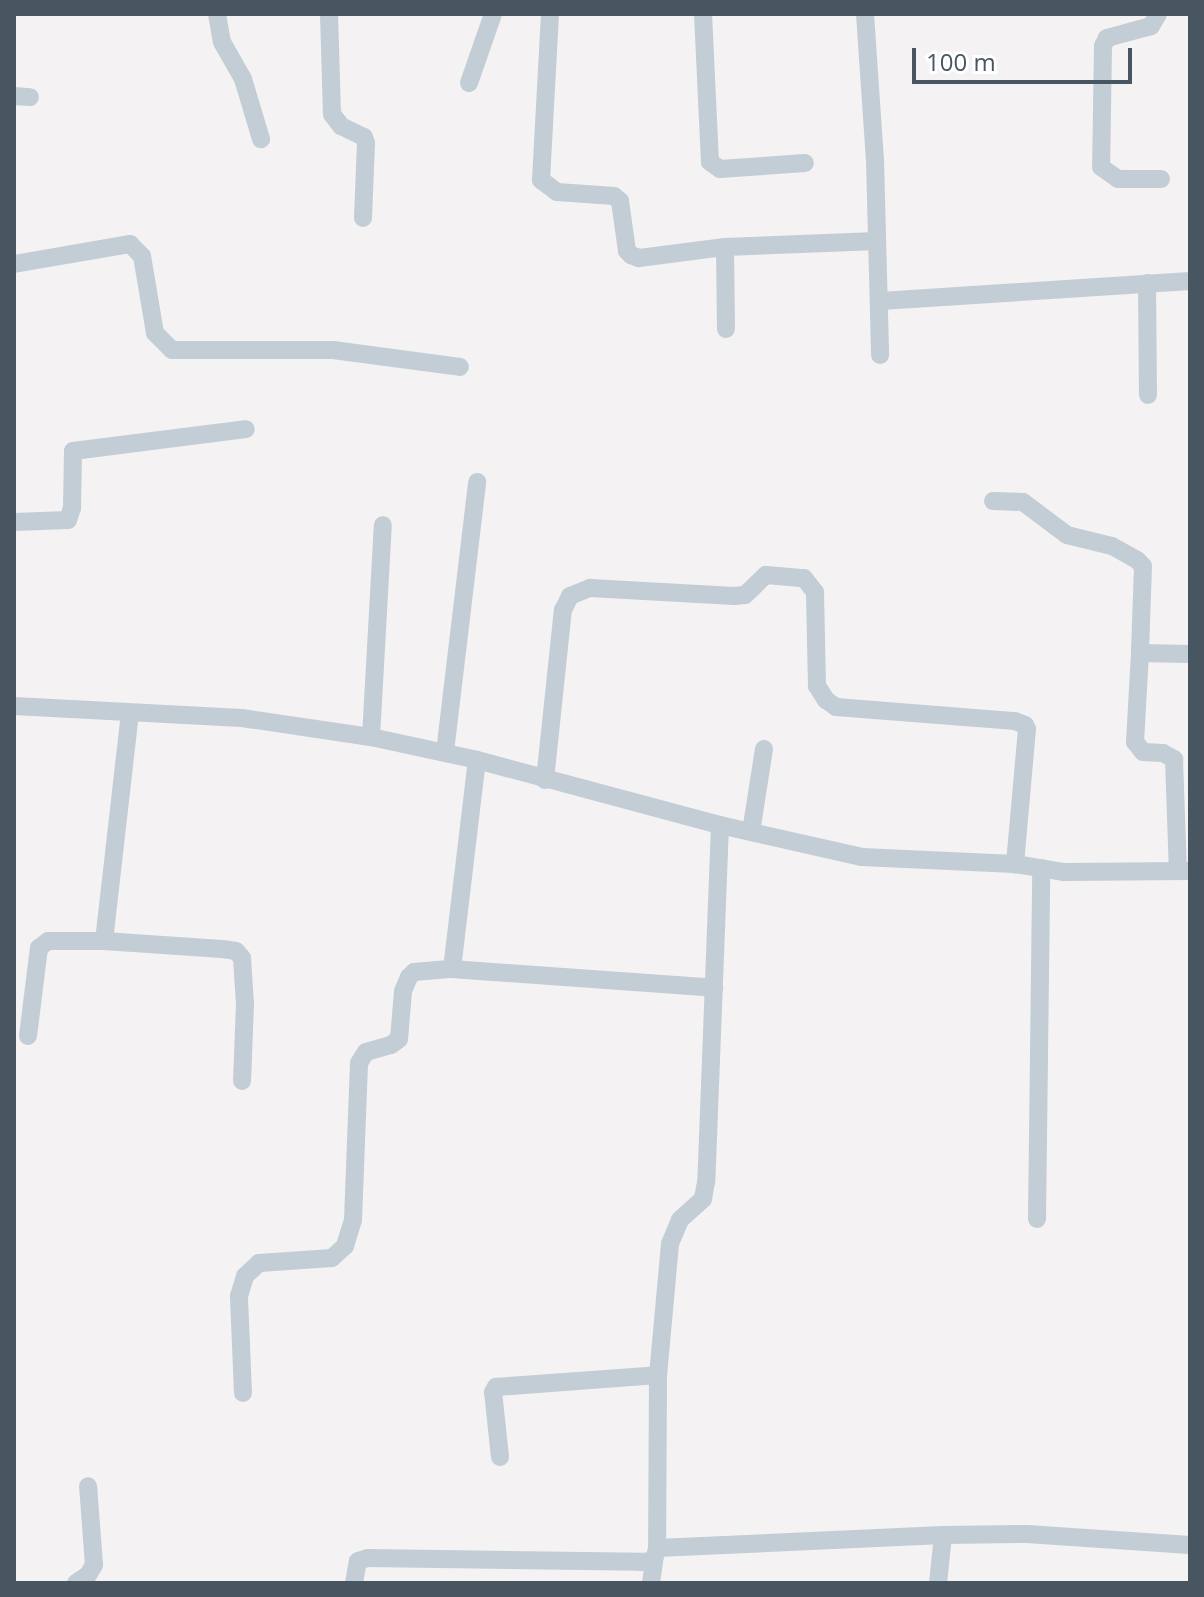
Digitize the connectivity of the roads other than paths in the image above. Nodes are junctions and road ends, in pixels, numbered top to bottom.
1 (217, 14) edge
2 (329, 14) edge
3 (493, 14) edge
4 (550, 14) edge
5 (703, 14) edge
6 (865, 14) edge
7 (1158, 14) edge
8 (469, 83) dead end
9 (261, 139) dead end
10 (805, 163) dead end
11 (1161, 179) dead end
12 (363, 218) dead end
13 (877, 241) junction
14 (725, 247) junction
15 (14, 264) edge
16 (1190, 281) edge
17 (1147, 283) junction
18 (881, 301) junction
19 (726, 329) dead end
20 (880, 355) dead end
21 (460, 367) dead end
22 (1148, 395) dead end
23 (246, 429) dead end
24 (477, 482) dead end
25 (993, 501) dead end
26 (14, 522) edge
27 (383, 525) dead end
28 (1140, 653) junction
29 (1190, 654) edge
30 (14, 706) edge
31 (130, 714) junction
32 (371, 737) junction
33 (764, 749) dead end
34 (445, 752) junction
35 (477, 760) junction
36 (545, 780) junction
37 (720, 825) junction
38 (751, 832) junction
39 (1015, 864) junction
40 (1041, 868) junction
41 (1184, 871) edge
42 (104, 941) junction
43 (452, 969) junction
44 (714, 988) junction
45 (28, 1036) dead end
46 (242, 1081) dead end
47 (1037, 1219) dead end
48 (658, 1375) junction
49 (243, 1393) dead end
50 (500, 1457) dead end
51 (88, 1486) dead end
52 (943, 1535) junction
53 (1190, 1545) edge
54 (656, 1554) junction
55 (76, 1583) edge
56 (354, 1583) edge
57 (651, 1583) edge
58 (938, 1583) edge

1 - 9 street
2 - 12 street
3 - 8 street
4 - 14 street
5 - 10 street
6 - 13 street
7 - 11 street
13 - 14 street
13 - 18 street
14 - 19 street
15 - 21 street
16 - 17 street
17 - 18 street
17 - 22 street
18 - 20 street
23 - 26 street
24 - 34 street
25 - 28 street
27 - 32 street
28 - 29 street
28 - 41 street
30 - 31 street
31 - 32 street
31 - 42 street
32 - 34 street
33 - 38 street
34 - 35 street
35 - 36 street
35 - 43 street
36 - 37 street
36 - 39 street
37 - 38 street
37 - 44 street
38 - 39 street
39 - 40 street
40 - 41 street
40 - 47 street
42 - 45 street
42 - 46 street
43 - 44 street
43 - 49 street
44 - 48 street
48 - 50 street
48 - 54 street
51 - 55 street
52 - 53 street
52 - 54 street
52 - 58 street
54 - 56 street
54 - 57 street

